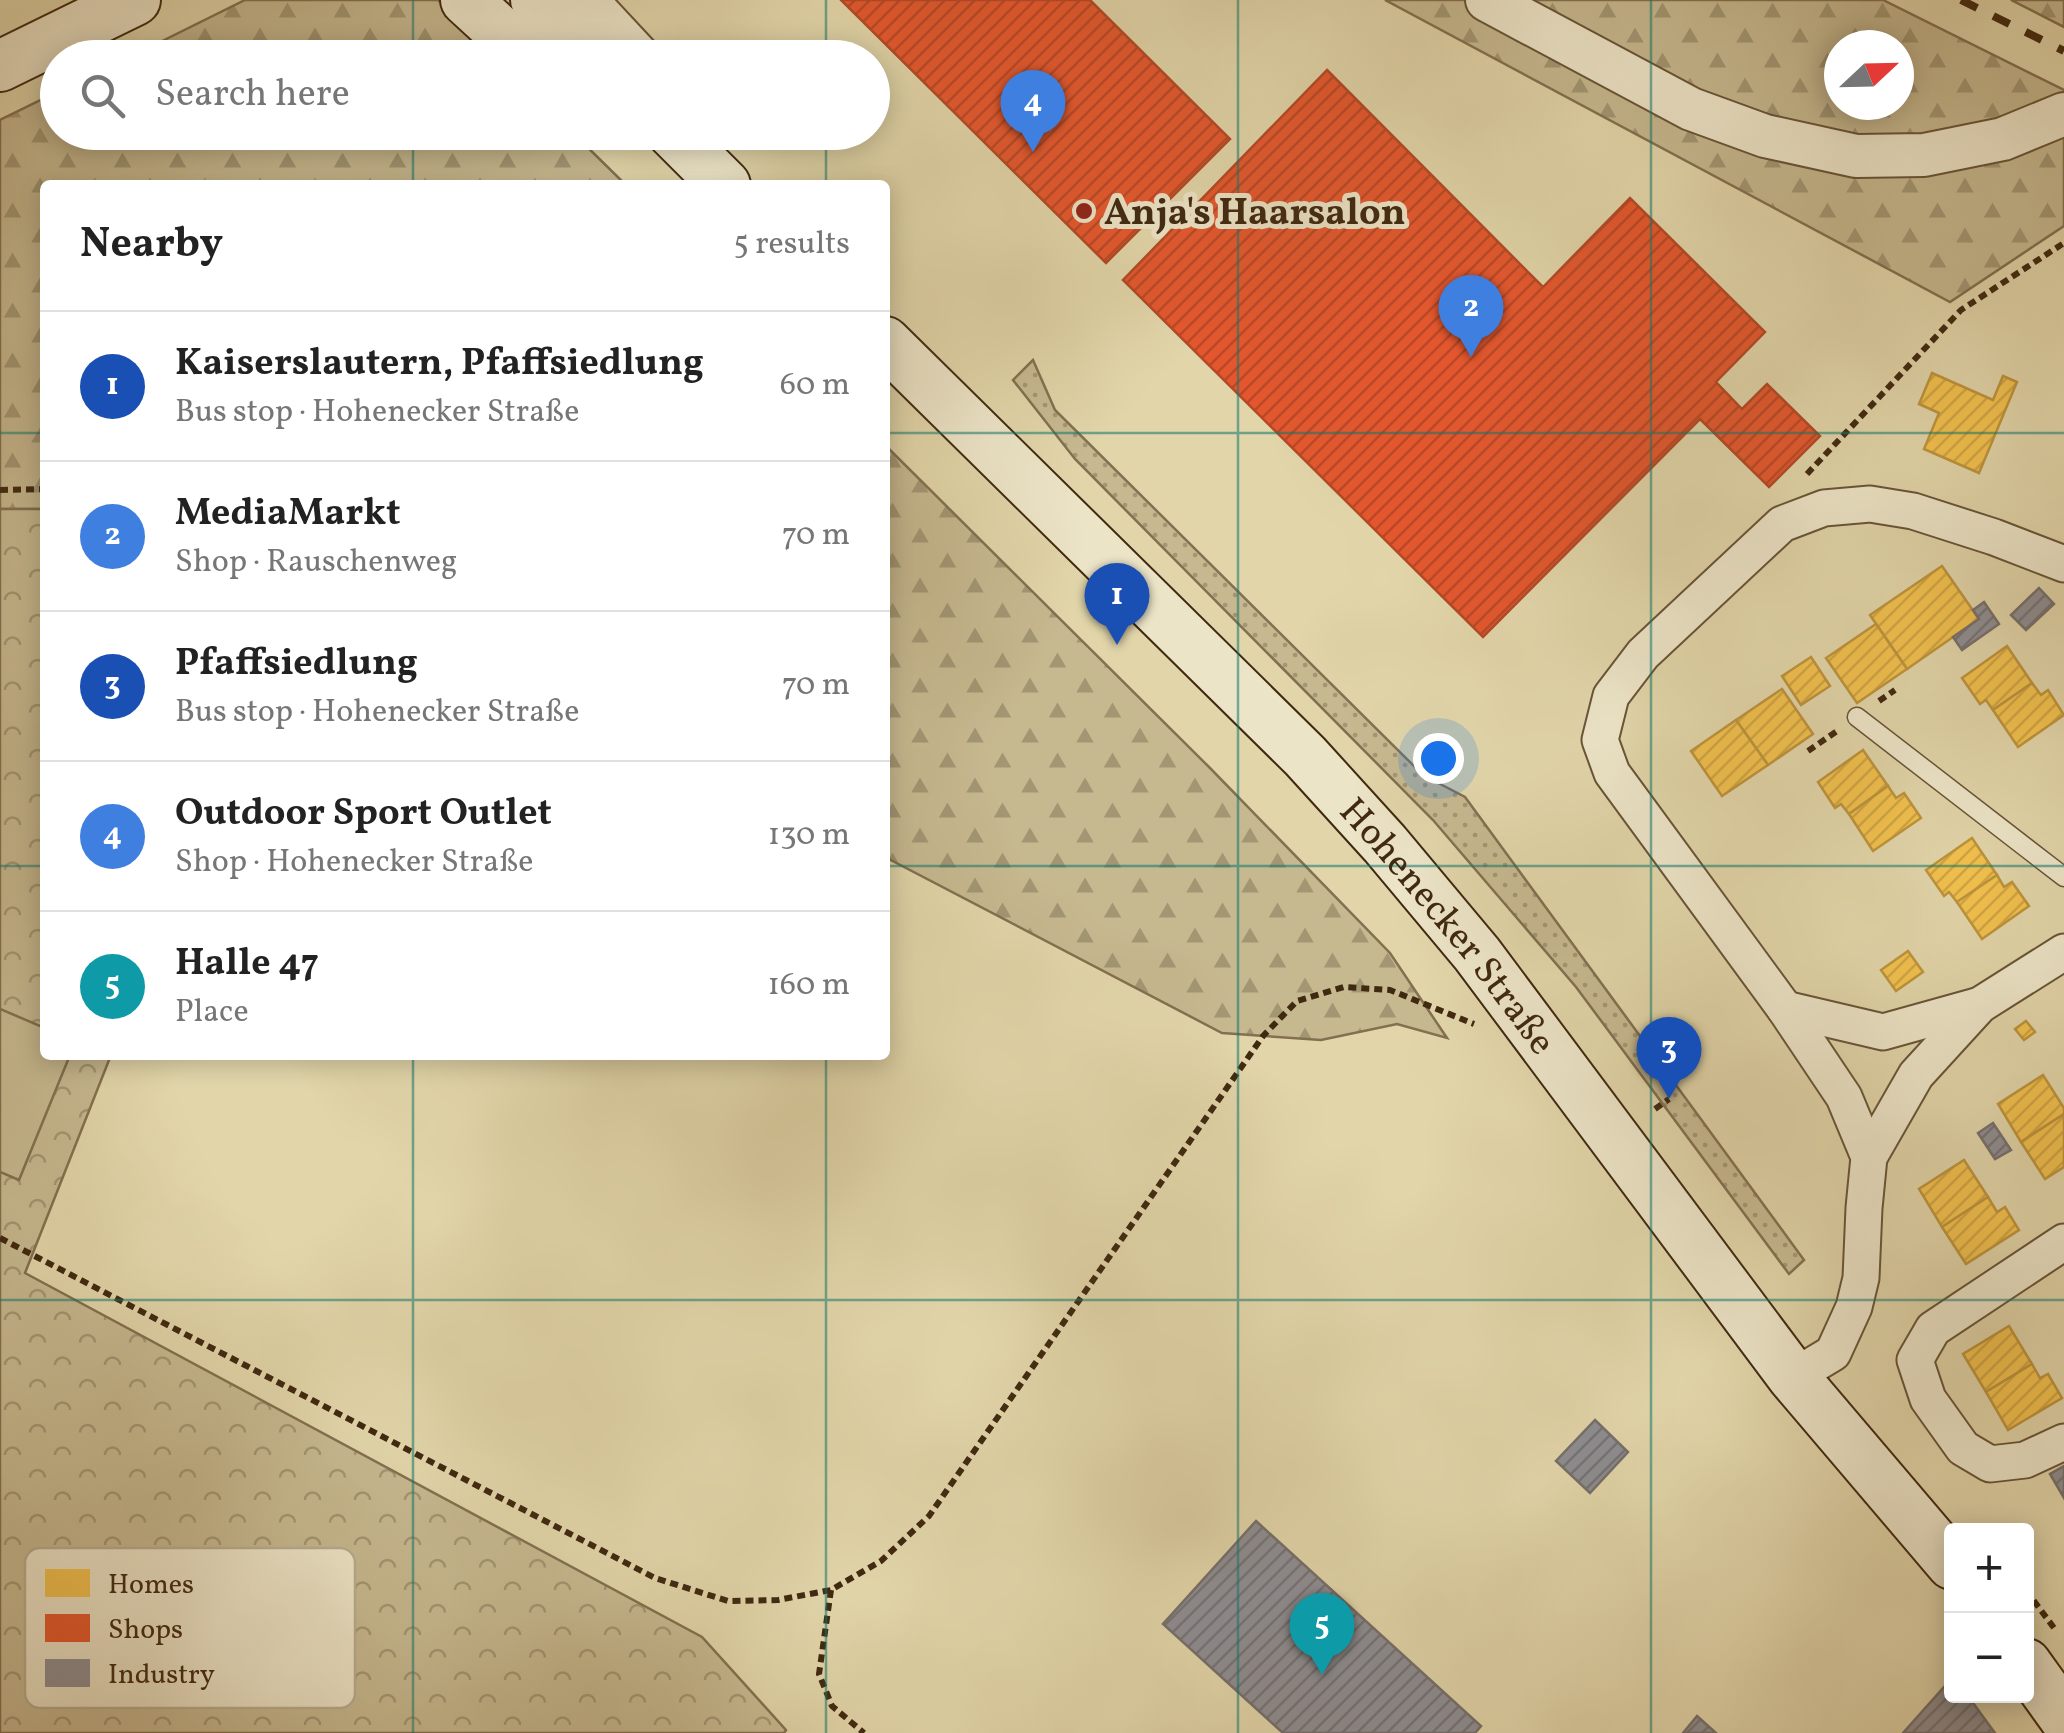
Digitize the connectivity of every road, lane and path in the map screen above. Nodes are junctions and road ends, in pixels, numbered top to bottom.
1 (70, 0) edge
2 (135, 0) edge
3 (466, 0) edge
4 (536, 0) edge
5 (586, 0) edge
6 (1487, 0) edge
7 (53, 40) edge
8 (509, 40) edge
9 (577, 40) edge
10 (623, 40) edge
11 (20, 56) edge
12 (2064, 114) edge
13 (689, 150) edge
14 (720, 180) edge
15 (2064, 243) edge
16 (890, 347) edge
17 (40, 489) edge
18 (0, 490) edge
19 (1782, 524) junction
20 (2064, 564) edge
21 (1857, 717) dead end
22 (2064, 878) edge
23 (2064, 952) edge
24 (1980, 1005) junction
25 (1785, 1009) junction
26 (1484, 1028) dead end
27 (1668, 1099) dead end
28 (1654, 1108) dead end
29 (1869, 1158) junction
30 (0, 1238) edge
31 (2064, 1242) edge
32 (1793, 1377) junction
33 (2064, 1442) edge
34 (1944, 1555) edge
35 (830, 1590) junction
36 (2032, 1613) edge
37 (2041, 1647) edge
38 (2064, 1717) edge
39 (864, 1733) edge

1 - 11 main road
2 - 7 main road
3 - 8 main road
4 - 9 main road
5 - 10 street
6 - 12 street
13 - 14 main road
15 - 19 path
16 - 32 main road, Hohenecker Straße
17 - 18 path
19 - 20 street
19 - 25 street
21 - 22 lane
23 - 24 street
24 - 25 street
24 - 29 street
25 - 29 street
26 - 35 path
27 - 28 path
29 - 32 street
30 - 35 path
31 - 33 street
32 - 34 main road, Hohenecker Straße
35 - 39 path
36 - 37 path
37 - 38 main road

